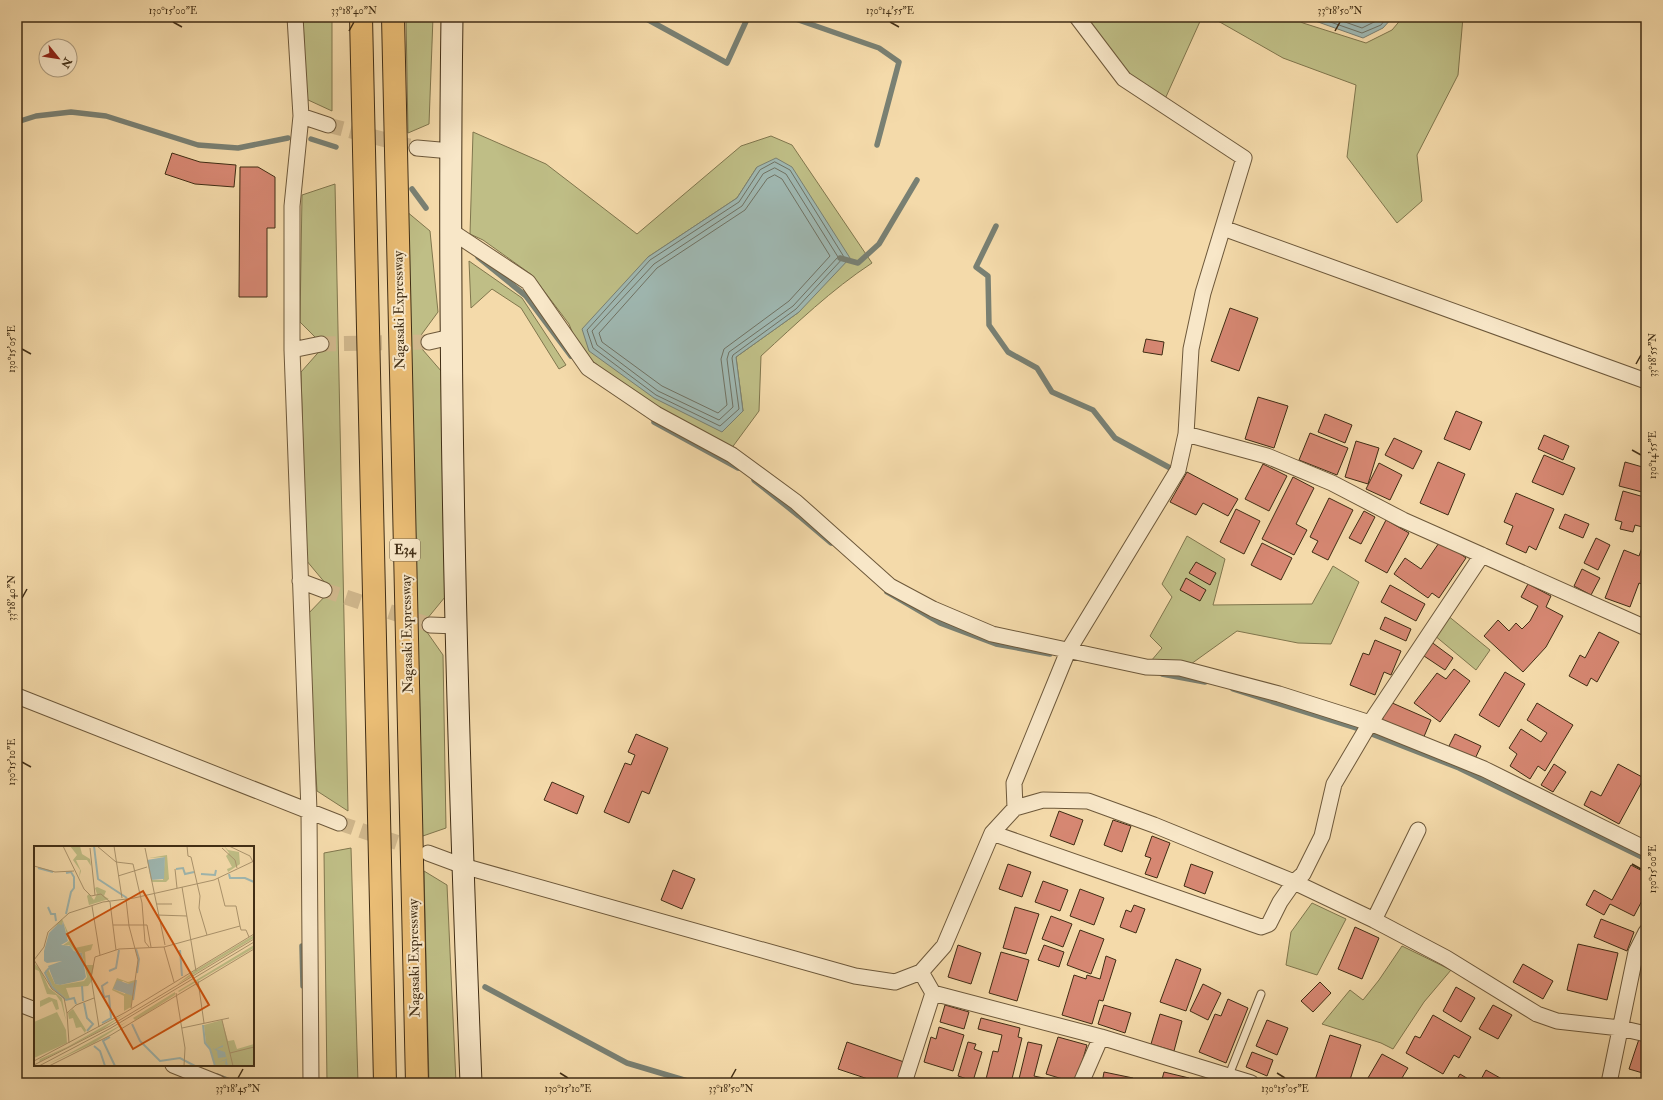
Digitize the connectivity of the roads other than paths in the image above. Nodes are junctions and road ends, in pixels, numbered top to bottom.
1 (294, 17) edge
2 (361, 17) edge
3 (393, 17) edge
4 (452, 17) edge
5 (1077, 17) edge
6 (301, 116) junction
7 (328, 125) tunnel mouth
8 (417, 148) tunnel mouth
9 (451, 151) junction
10 (1223, 228) junction
11 (451, 231) junction
12 (451, 337) junction
13 (429, 342) tunnel mouth
14 (321, 344) tunnel mouth
15 (292, 350) junction
16 (1646, 381) edge
17 (1186, 434) junction
18 (1482, 555) junction
19 (300, 581) junction
20 (324, 590) tunnel mouth
21 (430, 625) tunnel mouth
22 (457, 626) junction
23 (1646, 628) edge
24 (1068, 651) junction
25 (17, 696) edge
26 (1370, 723) junction
27 (1015, 808) junction
28 (309, 811) junction
29 (340, 823) tunnel mouth
30 (1418, 830) dead end
31 (992, 833) junction
32 (1646, 849) edge
33 (428, 853) tunnel mouth
34 (463, 866) junction
35 (1294, 882) junction
36 (1374, 920) junction
37 (1646, 932) edge
38 (921, 972) junction
39 (933, 993) junction
40 (1261, 994) dead end
41 (17, 1002) edge
42 (34, 1010) edge
43 (1620, 1028) junction
44 (1646, 1034) edge
45 (1101, 1037) junction
46 (176, 1066) edge
47 (1229, 1075) junction
48 (218, 1083) edge
49 (311, 1083) edge
50 (385, 1083) edge
51 (417, 1083) edge
52 (471, 1083) edge
53 (904, 1083) edge
54 (1081, 1083) edge
55 (1251, 1083) edge
56 (1609, 1083) edge

1 - 6 street
2 - 50 highway, E34
3 - 51 highway, Nagasaki Expressway / E34
4 - 9 street
5 - 10 street
6 - 7 street
6 - 15 street
8 - 9 street
9 - 11 street
10 - 16 street
10 - 17 street
11 - 12 street
11 - 24 street
12 - 13 street
12 - 22 street
14 - 15 street
15 - 19 street
17 - 18 street
17 - 24 street
18 - 23 street
18 - 26 street
19 - 20 street
19 - 28 street
21 - 22 street
22 - 34 street
24 - 26 street
24 - 27 street
25 - 28 street
26 - 32 street
26 - 35 street
27 - 31 street
27 - 35 street
28 - 29 street
28 - 49 street
30 - 36 street
31 - 35 street
31 - 38 street
33 - 34 street
34 - 38 street
34 - 52 street
35 - 36 street
36 - 43 street
37 - 43 street
38 - 39 street
39 - 45 street
39 - 53 street
40 - 47 lane
41 - 42 street
43 - 44 street
43 - 56 street
45 - 47 street
45 - 54 street
46 - 48 street
47 - 55 street

